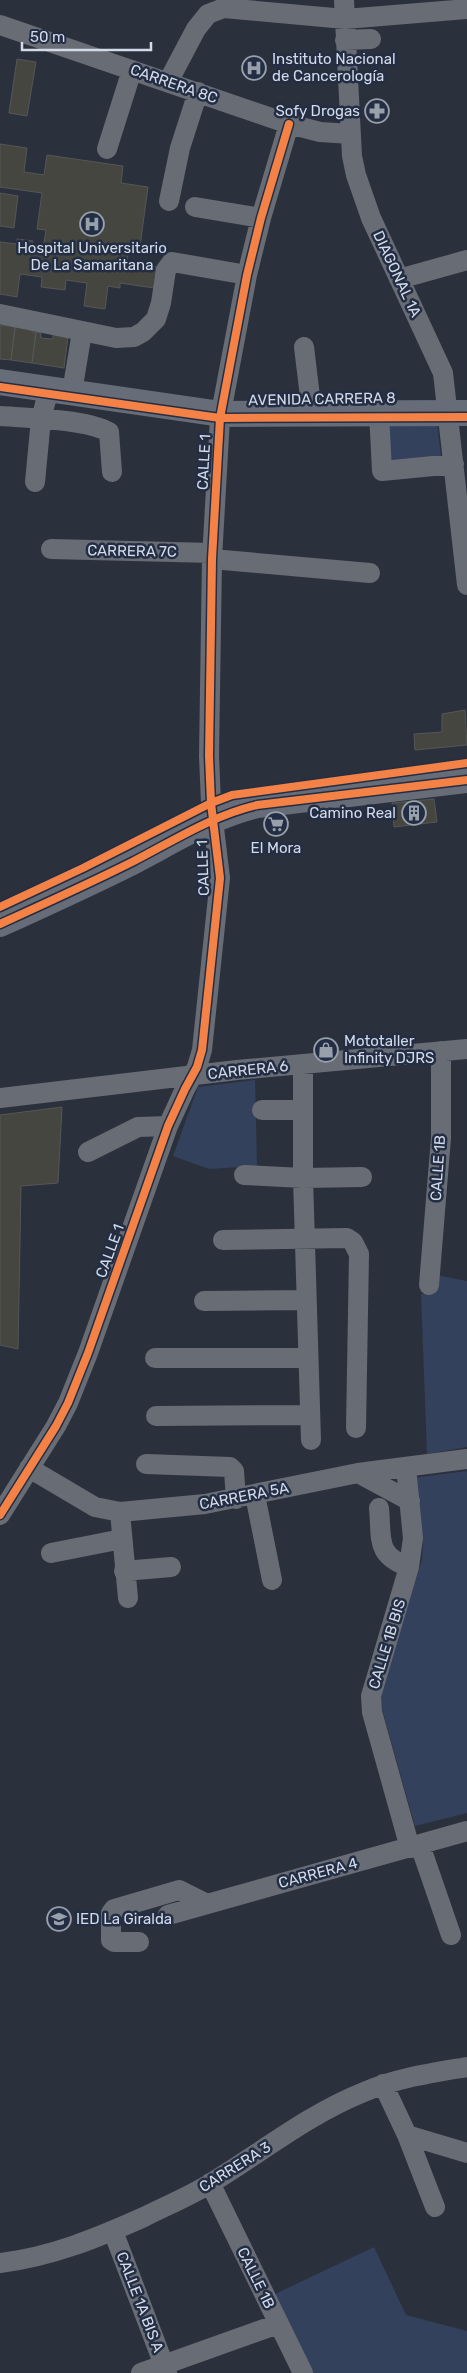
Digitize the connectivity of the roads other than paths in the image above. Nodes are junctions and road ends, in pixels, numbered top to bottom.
1 (272, 6) edge
2 (307, 8) edge
3 (467, 9) edge
4 (344, 10) edge
5 (0, 25) edge
6 (371, 39) dead end
7 (345, 40) junction
8 (132, 70) junction
9 (168, 82) junction
10 (198, 92) junction
11 (289, 124) junction
12 (351, 134) junction
13 (107, 149) dead end
14 (169, 201) dead end
15 (195, 207) dead end
16 (261, 218) junction
17 (467, 260) edge
18 (247, 276) junction
19 (399, 280) junction
20 (0, 314) edge
21 (82, 332) junction
22 (304, 347) dead end
23 (0, 382) edge
24 (61, 390) junction
25 (379, 412) junction
26 (312, 413) junction
27 (457, 413) edge
28 (221, 414) junction
29 (0, 416) edge
30 (41, 419) junction
31 (454, 464) junction
32 (112, 472) dead end
33 (35, 482) dead end
34 (51, 549) dead end
35 (212, 556) junction
36 (370, 573) dead end
37 (467, 585) edge
38 (467, 780) edge
39 (213, 819) junction
40 (0, 924) edge
41 (467, 1049) edge
42 (441, 1051) junction
43 (303, 1064) junction
44 (192, 1076) junction
45 (0, 1098) edge
46 (262, 1110) dead end
47 (303, 1110) junction
48 (168, 1126) junction
49 (88, 1152) dead end
50 (244, 1175) dead end
51 (362, 1177) dead end
52 (302, 1178) junction
53 (223, 1240) dead end
54 (305, 1240) junction
55 (428, 1285) dead end
56 (306, 1300) junction
57 (204, 1301) dead end
58 (155, 1358) dead end
59 (308, 1358) junction
60 (310, 1415) junction
61 (156, 1416) dead end
62 (356, 1428) dead end
63 (311, 1440) dead end
64 (467, 1459) edge
65 (146, 1464) dead end
66 (406, 1467) junction
67 (29, 1468) junction
68 (358, 1473) junction
69 (246, 1497) junction
70 (410, 1502) junction
71 (379, 1508) dead end
72 (120, 1512) junction
73 (0, 1515) edge
74 (122, 1539) junction
75 (51, 1553) dead end
76 (170, 1567) dead end
77 (409, 1567) junction
78 (124, 1571) junction
79 (272, 1580) dead end
80 (128, 1598) dead end
81 (467, 1831) edge
82 (415, 1846) junction
83 (207, 1904) junction
84 (168, 1915) dead end
85 (451, 1935) dead end
86 (139, 1942) dead end
87 (467, 2067) edge
88 (383, 2084) junction
89 (407, 2135) junction
90 (467, 2152) edge
91 (210, 2183) junction
92 (434, 2207) dead end
93 (113, 2231) junction
94 (0, 2262) edge
95 (278, 2324) junction
96 (165, 2369) edge
97 (141, 2373) edge
98 (302, 2373) edge

1 - 2 street
1 - 9 street
2 - 4 street
3 - 4 street
4 - 7 street
5 - 8 street, CARRERA 8C
6 - 7 street
7 - 12 street
8 - 9 street, CARRERA 8C
8 - 13 street
9 - 10 street, CARRERA 8C
10 - 11 street, CARRERA 8C
10 - 14 street
11 - 12 street, CARRERA 8C
11 - 16 street, CALLE 1
12 - 19 street, DIAGONAL 1A
15 - 16 street
16 - 18 street, CALLE 1
17 - 19 street
18 - 21 street
18 - 28 street, CALLE 1
19 - 27 street, DIAGONAL 1A
20 - 21 street
21 - 24 street
22 - 26 street
23 - 24 main road, AVENIDA CARRERA 8
24 - 28 main road, AVENIDA CARRERA 8
24 - 30 street
25 - 26 main road, AVENIDA CARRERA 8
25 - 27 main road, AVENIDA CARRERA 8
25 - 31 street
26 - 28 main road, AVENIDA CARRERA 8
27 - 31 street, DIAGONAL 1A
28 - 35 street, CALLE 1
29 - 30 street
30 - 32 street
30 - 33 street
31 - 37 street, DIAGONAL 1A
34 - 35 street, CARRERA 7C
35 - 36 street, CARRERA 7C
35 - 39 street, CALLE 1
38 - 39 main road
39 - 40 main road
39 - 44 street, CALLE 1
41 - 42 street, CARRERA 6
42 - 43 street, CARRERA 6
42 - 55 street, CALLE 1B
43 - 44 street, CARRERA 6
43 - 47 street
44 - 45 street, CARRERA 6
44 - 48 street, CALLE 1
46 - 47 street
47 - 52 street
48 - 49 street
48 - 67 street, CALLE 1
50 - 52 street
51 - 52 street
52 - 54 street
53 - 54 street
54 - 56 street
54 - 62 street
56 - 57 street
56 - 59 street
58 - 59 street
59 - 60 street
60 - 61 street
60 - 63 street
64 - 66 street, CARRERA 5A
65 - 69 street
66 - 68 street, CARRERA 5A
66 - 70 street, CALLE 1B BIS
67 - 72 street, CARRERA 5A
67 - 73 street, CALLE 1
68 - 69 street, CARRERA 5A
68 - 70 street
69 - 72 street, CARRERA 5A
69 - 79 street
70 - 77 street, CALLE 1B BIS
71 - 77 street
72 - 74 street
74 - 75 street
74 - 78 street
76 - 78 street
77 - 82 street, CALLE 1B BIS
78 - 80 street
81 - 82 street, CARRERA 4
82 - 83 street, CARRERA 4
82 - 85 street, CALLE 1B BIS
83 - 84 street, CARRERA 4
83 - 86 street
87 - 88 street, CARRERA 3
88 - 89 street
88 - 91 street, CARRERA 3
89 - 90 street
89 - 92 street
91 - 93 street, CARRERA 3
91 - 95 street, CALLE 1B
93 - 94 street, CARRERA 3
93 - 96 street, CALLE 1A BIS A
95 - 96 street
95 - 98 street, CALLE 1B
96 - 97 street

